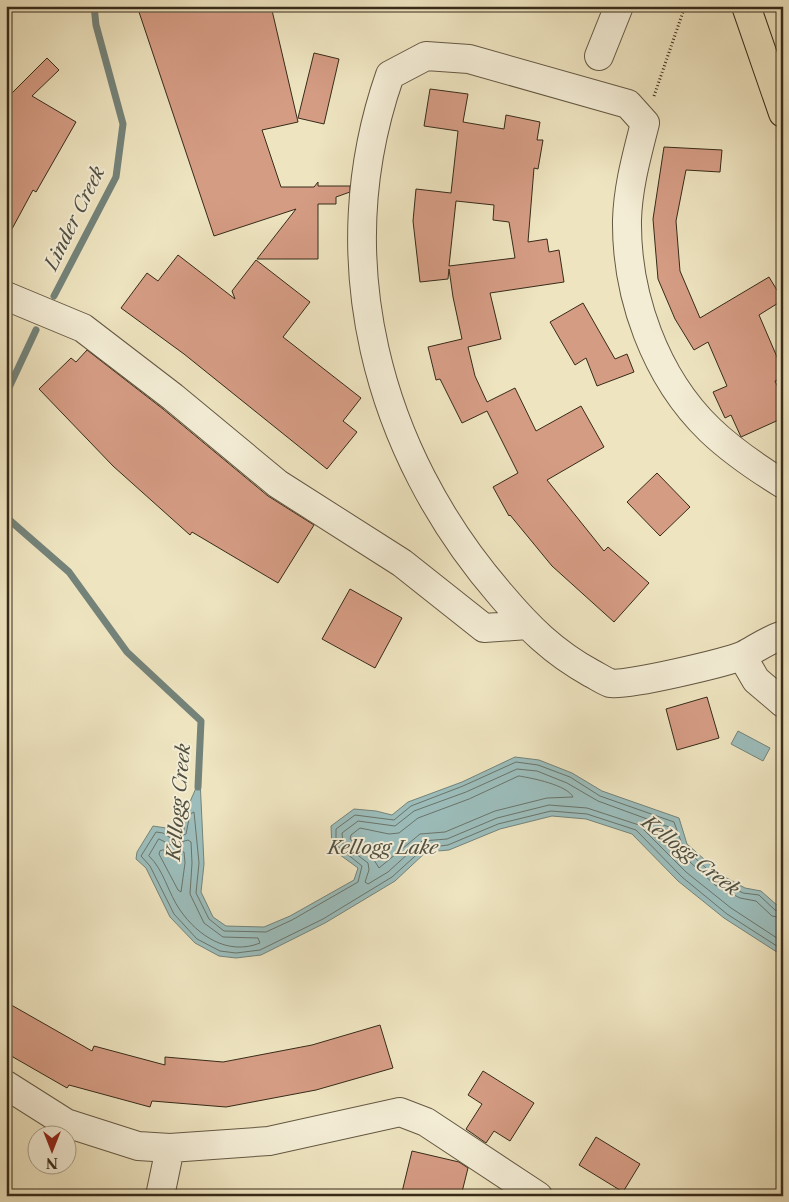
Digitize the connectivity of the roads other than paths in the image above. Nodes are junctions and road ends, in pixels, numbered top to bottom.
1 (619, 6) edge
2 (746, 6) edge
3 (599, 56) dead end
4 (783, 112) edge
5 (6, 296) edge
6 (783, 484) edge
7 (528, 625) junction
8 (783, 634) edge
9 (742, 656) junction
10 (783, 703) edge
11 (6, 1085) edge
12 (170, 1148) junction
13 (160, 1196) edge
14 (538, 1196) edge

1 - 3 street
2 - 4 main road
5 - 7 street
6 - 7 street
7 - 9 street
8 - 9 street
9 - 10 street
11 - 12 street
12 - 13 street
12 - 14 street

